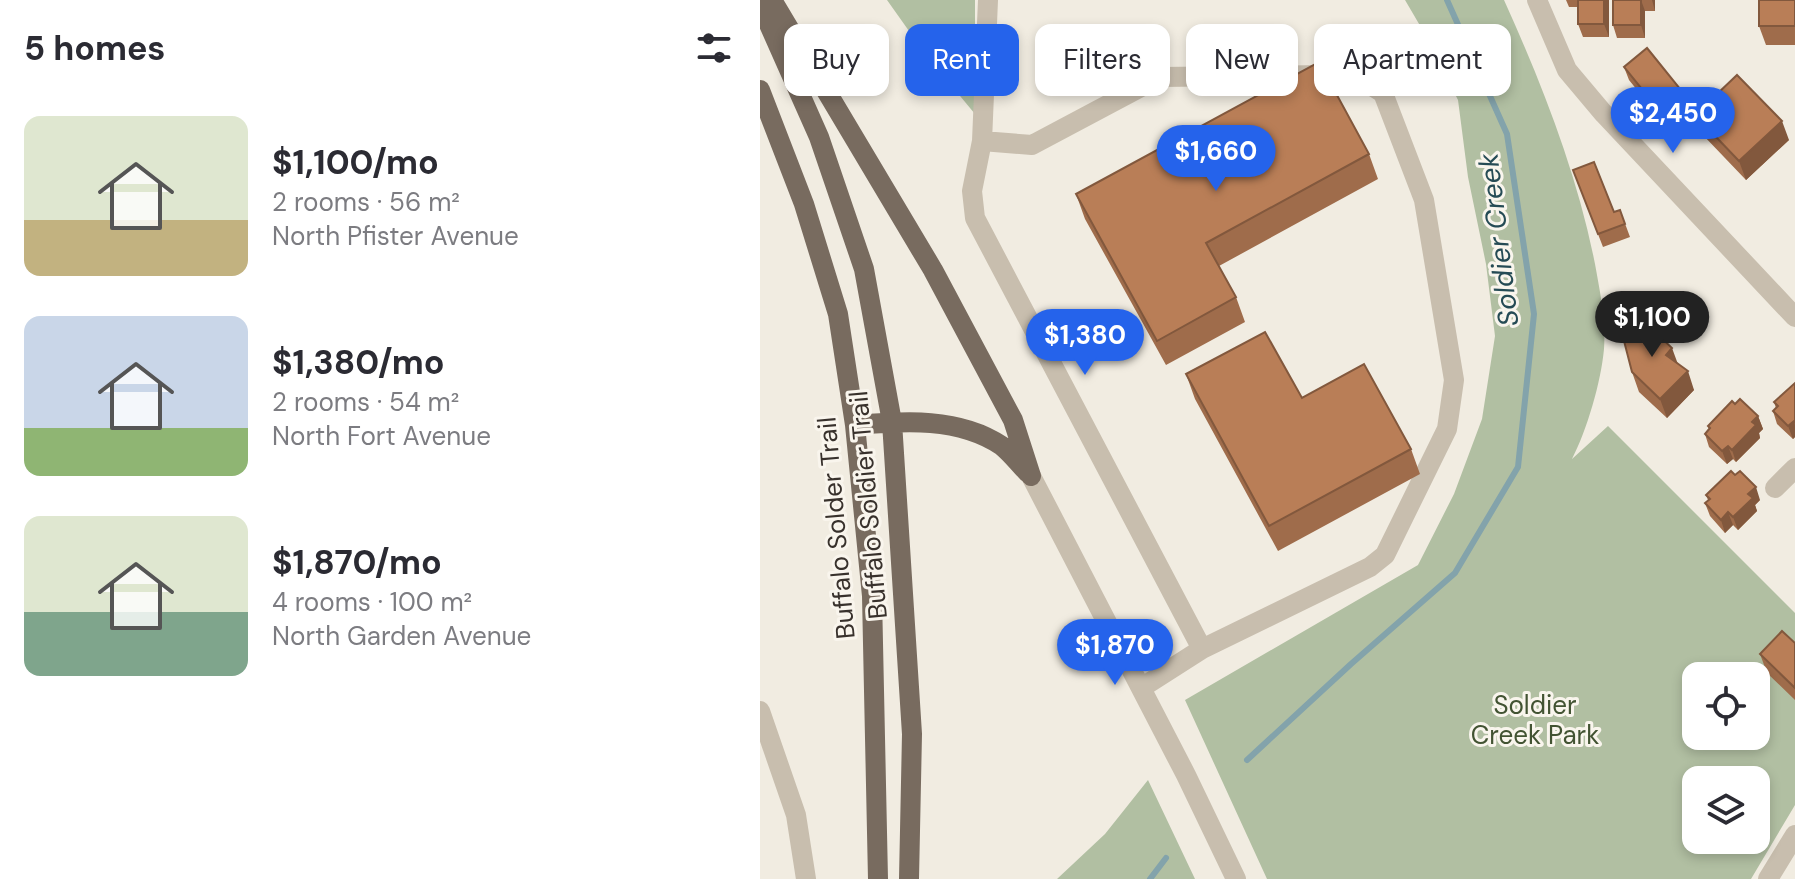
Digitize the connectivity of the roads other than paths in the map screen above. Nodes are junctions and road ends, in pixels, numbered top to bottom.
1 (772, 0) edge
2 (988, 0) edge
3 (1537, 0) edge
4 (760, 4) edge
5 (760, 90) edge
6 (982, 141) junction
7 (1795, 317) edge
8 (892, 422) junction
9 (855, 425) junction
10 (1795, 468) edge
11 (1031, 476) junction
12 (1775, 488) dead end
13 (1202, 649) junction
14 (1141, 688) junction
15 (760, 711) edge
16 (1795, 835) edge
17 (806, 879) edge
18 (878, 879) edge
19 (909, 879) edge
20 (1236, 879) edge
21 (1768, 879) edge

1 - 11 main road
2 - 6 street
3 - 7 street
4 - 8 main road, Buffalo Soldier Trail
5 - 9 main road, Buffalo Solder Trail
6 - 13 street
6 - 13 street
8 - 9 main road
8 - 11 main road
8 - 19 main road, Buffalo Soldier Trail
9 - 18 main road, Buffalo Solder Trail
10 - 12 street
11 - 14 street
13 - 14 street
14 - 20 street
15 - 17 street
16 - 21 street

